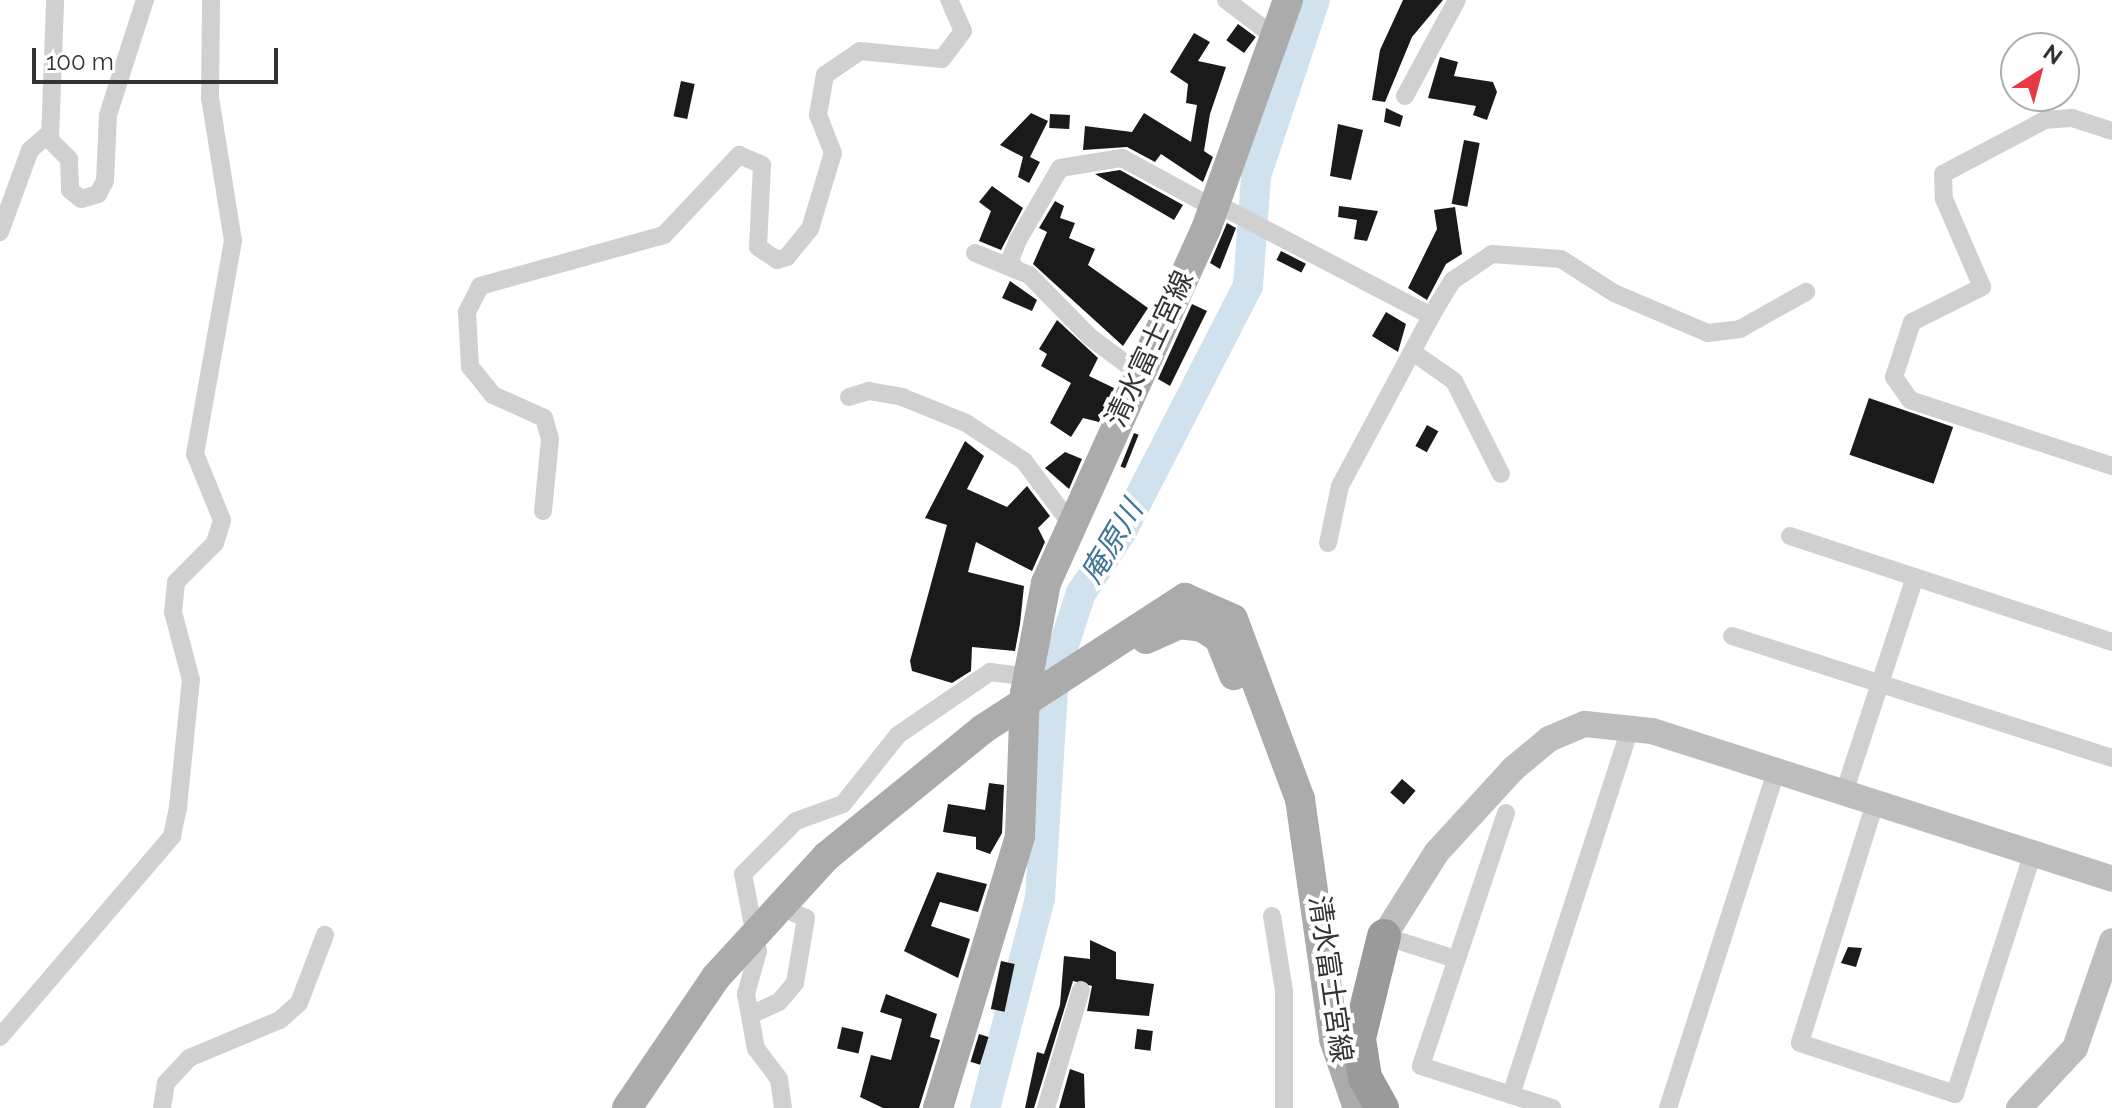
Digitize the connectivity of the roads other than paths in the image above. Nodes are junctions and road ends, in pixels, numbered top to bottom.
1 (55, 0) edge
2 (145, 0) edge
3 (211, 0) edge
4 (949, 0) edge
5 (1226, 0) edge
6 (1288, 0) edge
7 (1457, 0) edge
8 (1275, 37) junction
9 (1405, 96) dead end
10 (2112, 131) edge
11 (50, 139) junction
12 (1214, 205) junction
13 (0, 232) edge
14 (975, 253) dead end
15 (1016, 270) junction
16 (1806, 292) dead end
17 (1431, 316) junction
18 (1414, 353) junction
19 (1137, 372) junction
20 (849, 397) dead end
21 (2112, 466) edge
22 (1501, 474) dead end
23 (543, 511) dead end
24 (1071, 524) junction
25 (1790, 536) dead end
26 (1328, 543) dead end
27 (1915, 577) junction
28 (1732, 636) dead end
29 (2112, 642) edge
30 (1028, 677) junction
31 (1880, 684) junction
32 (1631, 726) junction
33 (2112, 758) edge
34 (1776, 771) junction
35 (1844, 793) junction
36 (1875, 803) junction
37 (1506, 813) dead end
38 (2033, 853) junction
39 (2112, 879) edge
40 (1312, 901) junction
41 (794, 913) dead end
42 (1272, 916) dead end
43 (325, 935) dead end
44 (1384, 936) junction
45 (2112, 941) edge
46 (1455, 959) junction
47 (1081, 990) dead end
48 (755, 1013) junction
49 (0, 1037) edge
50 (1511, 1095) junction
51 (162, 1108) edge
52 (627, 1108) edge
53 (783, 1108) edge
54 (938, 1108) edge
55 (1046, 1108) edge
56 (1284, 1108) edge
57 (1338, 1108) edge
58 (1358, 1108) edge
59 (1382, 1108) edge
60 (1402, 1108) edge
61 (1552, 1108) edge
62 (1668, 1108) edge
63 (2019, 1108) edge

1 - 11 street
2 - 11 street
3 - 49 street
4 - 23 street
5 - 8 street
6 - 8 main road, 清水富士宮線
7 - 9 street
8 - 12 main road, 清水富士宮線
10 - 21 street
11 - 13 street
12 - 15 street
12 - 17 street
12 - 19 main road, 清水富士宮線
14 - 15 street
15 - 19 street
16 - 17 street
17 - 18 street
18 - 22 street
18 - 26 street
19 - 24 main road, 清水富士宮線
20 - 24 street
24 - 30 main road, 清水富士宮線
25 - 27 street
27 - 29 street
27 - 31 street
28 - 31 street
30 - 48 street
30 - 54 main road, 清水富士宮線
31 - 33 street
31 - 35 street
32 - 34 street
32 - 44 street
32 - 50 street
34 - 35 street
34 - 62 street
35 - 36 street
36 - 38 street
36 - 38 street
37 - 46 street
38 - 39 street
40 - 52 main road, 清水富士宮線
40 - 57 main road, 清水富士宮線
40 - 58 main road, 清水富士宮線
41 - 48 street
42 - 56 street
43 - 51 street
44 - 46 street
44 - 59 highway
44 - 60 highway
45 - 63 street
46 - 50 street
47 - 55 street
48 - 53 street
50 - 61 street

